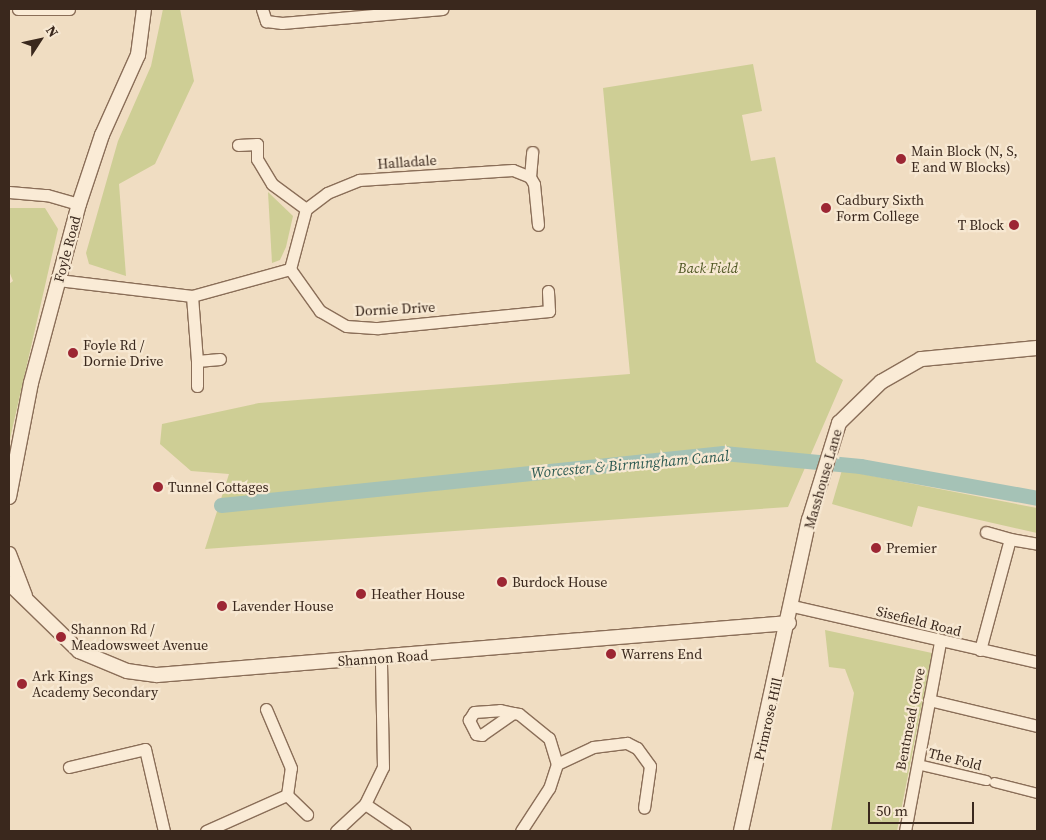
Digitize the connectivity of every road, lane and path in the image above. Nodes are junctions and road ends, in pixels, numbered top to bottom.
1 (18, 9) edge
2 (69, 9) edge
3 (144, 9) edge
4 (262, 9) edge
5 (442, 9) edge
6 (349, 12) edge
7 (238, 145) dead end
8 (532, 152) dead end
9 (530, 177) junction
10 (9, 192) edge
11 (78, 204) junction
12 (306, 209) junction
13 (538, 225) dead end
14 (290, 269) junction
15 (58, 280) junction
16 (548, 291) dead end
17 (192, 296) junction
18 (1037, 348) edge
19 (220, 359) dead end
20 (196, 361) junction
21 (198, 386) dead end
22 (9, 497) edge
23 (986, 532) dead end
24 (1010, 539) junction
25 (1037, 544) edge
26 (9, 554) edge
27 (9, 583) edge
28 (26, 596) junction
29 (793, 606) junction
30 (789, 623) junction
31 (940, 643) junction
32 (980, 650) junction
33 (381, 658) junction
34 (1037, 662) edge
35 (929, 700) junction
36 (266, 709) dead end
37 (513, 713) dead end
38 (1037, 726) edge
39 (557, 764) junction
40 (917, 764) junction
41 (69, 767) dead end
42 (1037, 793) edge
43 (287, 795) junction
44 (365, 804) junction
45 (644, 808) dead end
46 (307, 814) dead end
47 (164, 831) edge
48 (206, 831) edge
49 (336, 831) edge
50 (405, 831) edge
51 (521, 831) edge
52 (740, 831) edge
53 (907, 831) edge

1 - 2 street
3 - 11 street, Foyle Road
4 - 6 street
5 - 6 street
7 - 12 street
8 - 9 street
9 - 12 street, Halladale
9 - 13 street
10 - 11 street
11 - 15 street, Foyle Road
12 - 14 street
14 - 16 street, Dornie Drive
14 - 17 street
15 - 17 street
15 - 22 street, Foyle Road
17 - 20 street
18 - 29 street, Masshouse Lane
19 - 20 street
20 - 21 street
23 - 24 street
24 - 25 street
24 - 32 street
26 - 28 street
27 - 28 street, Shannon Road
28 - 33 street, Shannon Road
29 - 30 street, Primrose Hill
29 - 31 street, Sisefield Road
30 - 33 street, Shannon Road
30 - 52 street, Primrose Hill
31 - 32 street, Sisefield Road
31 - 35 street, Bentmead Grove
32 - 34 street, Sisefield Road
33 - 44 street
35 - 38 street
35 - 40 street, Bentmead Grove
36 - 43 street
37 - 39 street
39 - 45 street
39 - 51 street
40 - 42 street, The Fold
40 - 53 street, Bentmead Grove
41 - 47 street
43 - 46 street
43 - 48 street
44 - 49 street
44 - 50 street

